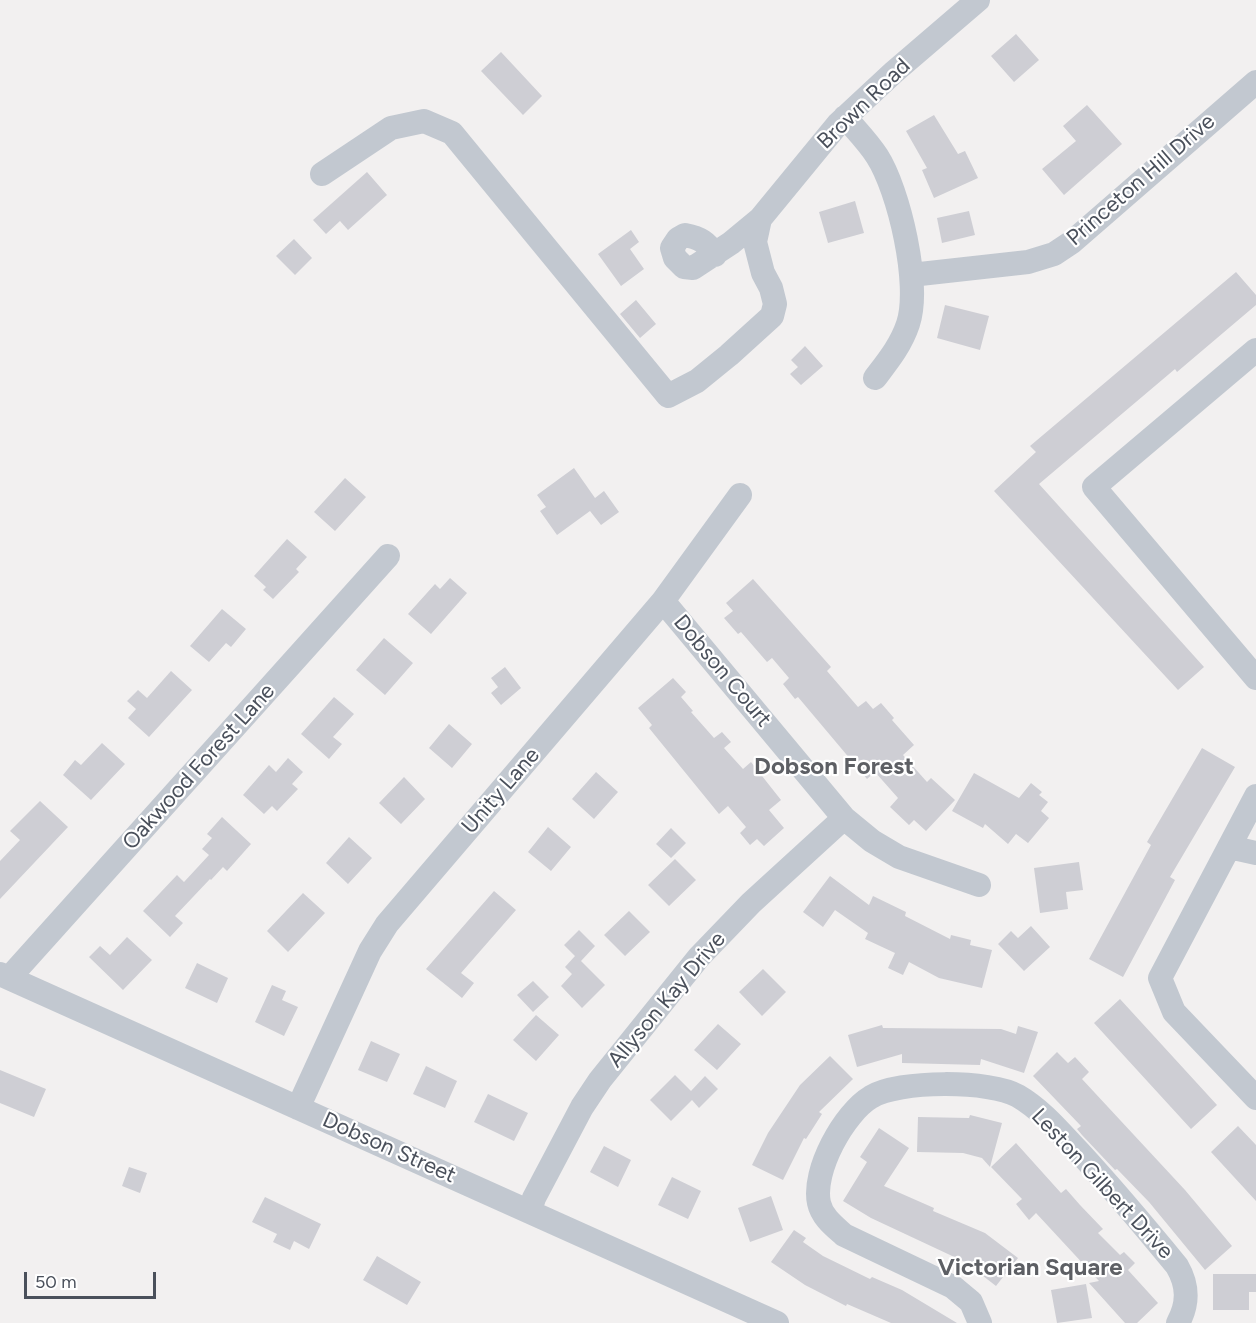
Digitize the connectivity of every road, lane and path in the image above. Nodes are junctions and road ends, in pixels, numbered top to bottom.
1 (978, 0) edge
2 (1256, 82) edge
3 (845, 117) junction
4 (322, 174) dead end
5 (760, 219) junction
6 (715, 255) dead end
7 (911, 275) junction
8 (1256, 350) edge
9 (874, 378) dead end
10 (740, 495) dead end
11 (388, 556) dead end
12 (663, 601) junction
13 (1256, 678) edge
14 (1256, 796) edge
15 (844, 818) junction
16 (1229, 847) junction
17 (1256, 853) edge
18 (979, 885) dead end
19 (4, 976) edge
20 (1256, 1098) edge
21 (298, 1108) junction
22 (530, 1211) junction
23 (777, 1323) edge
24 (980, 1323) edge
25 (1178, 1323) edge

1 - 3 street, Brown Road
2 - 7 street, Princeton Hill Drive
3 - 5 street, Brown Road
3 - 7 street
4 - 5 street
5 - 6 street, Brown Road
7 - 9 street
8 - 13 street
10 - 12 street, Unity Lane
11 - 19 street, Oakwood Forest Lane
12 - 15 street, Dobson Court
12 - 21 street, Unity Lane
14 - 16 street
15 - 18 street, Dobson Court
15 - 22 street, Allyson Kay Drive
16 - 17 street
16 - 20 street
19 - 21 street, Dobson Street
21 - 22 street, Dobson Street
22 - 23 street, Dobson Street
24 - 25 street, Leston Gilbert Drive

